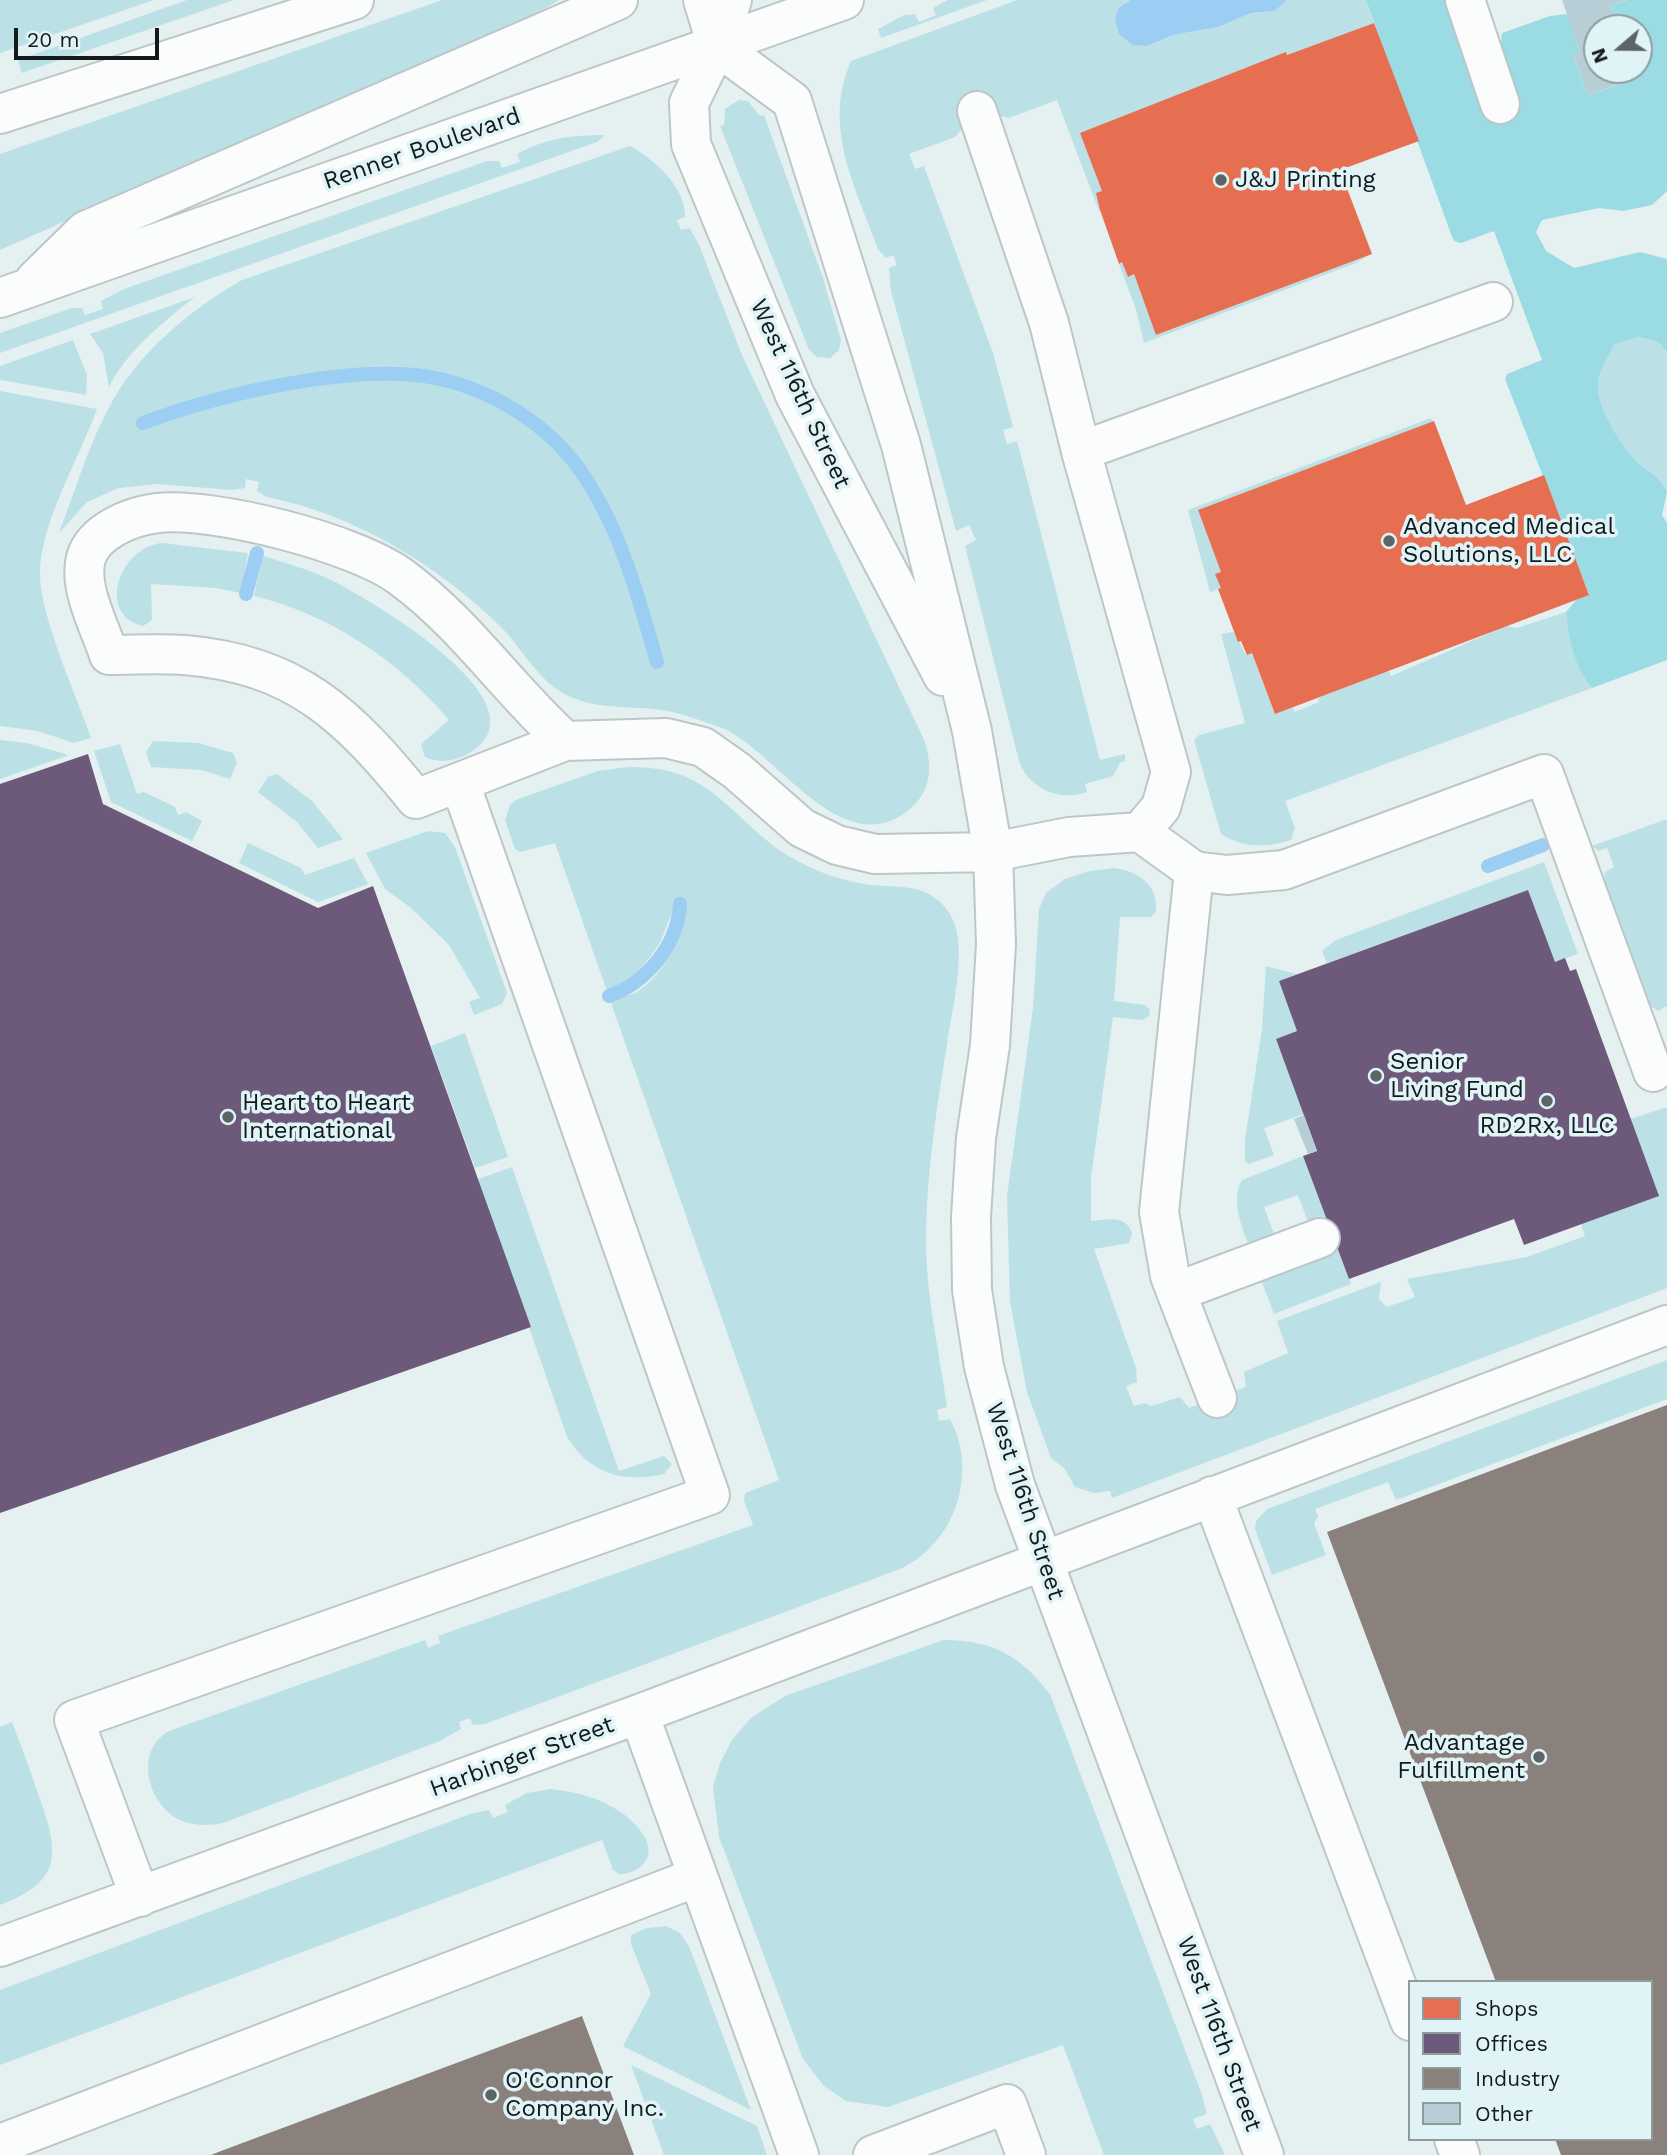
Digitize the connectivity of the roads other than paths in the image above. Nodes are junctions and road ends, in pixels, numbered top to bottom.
1 (354, 0) edge
2 (618, 0) edge
3 (703, 0) edge
4 (732, 0) edge
5 (844, 0) edge
6 (1465, 0) edge
7 (717, 46) junction
8 (1500, 104) dead end
9 (977, 111) dead end
10 (0, 114) edge
11 (13, 293) edge
12 (1493, 302) dead end
13 (1081, 452) junction
14 (972, 731) junction
15 (565, 741) junction
16 (460, 783) junction
17 (1140, 832) junction
18 (993, 852) junction
19 (1194, 871) junction
20 (1653, 1072) dead end
21 (1320, 1237) dead end
22 (1176, 1292) junction
23 (1667, 1325) edge
24 (1217, 1398) dead end
25 (1212, 1496) junction
26 (1042, 1560) junction
27 (639, 1714) junction
28 (697, 1877) junction
29 (140, 1897) junction
30 (0, 1947) edge
31 (1408, 2016) edge
32 (0, 2144) edge
33 (799, 2155) edge
34 (873, 2155) edge
35 (1026, 2155) edge
36 (1264, 2155) edge

1 - 10 street
2 - 11 street
3 - 7 street
4 - 7 street
5 - 7 street, Renner Boulevard
6 - 8 street
7 - 11 street, Renner Boulevard
7 - 14 street, West 116th Street
7 - 14 street, West 116th Street
9 - 13 street
12 - 13 street
13 - 17 street
14 - 18 street, West 116th Street
15 - 16 street
15 - 16 street
15 - 18 street
16 - 29 street
17 - 18 street
17 - 19 street
18 - 26 street, West 116th Street
19 - 20 street
19 - 22 street
21 - 22 street
22 - 24 street
23 - 25 street, Harbinger Street
25 - 26 street, Harbinger Street
25 - 31 street
26 - 27 street, Harbinger Street
26 - 36 street, West 116th Street
27 - 28 street
27 - 29 street, Harbinger Street
28 - 32 street
28 - 33 street
29 - 30 street, Harbinger Street
34 - 35 street

